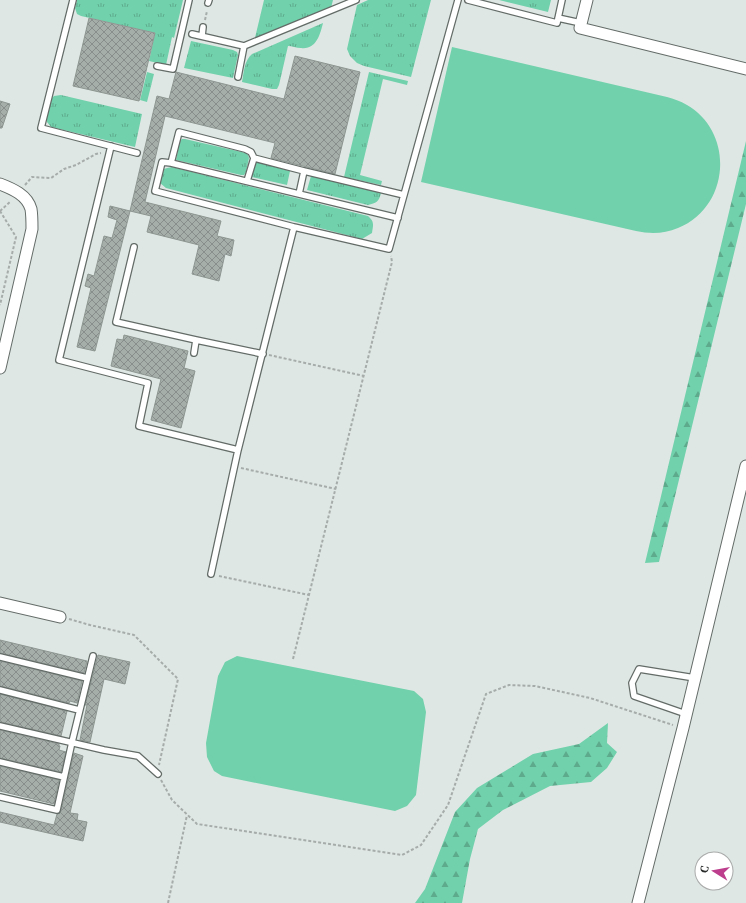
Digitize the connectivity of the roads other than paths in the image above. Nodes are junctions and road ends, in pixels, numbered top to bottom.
1 (72, 0) edge
2 (189, 0) edge
3 (343, 0) edge
4 (356, 0) edge
5 (458, 0) edge
6 (468, 0) edge
7 (562, 0) edge
8 (587, 0) edge
9 (341, 7) junction
10 (558, 18) junction
11 (581, 24) junction
12 (203, 27) road end
13 (192, 34) dead end
14 (202, 36) junction
15 (244, 46) junction
16 (157, 66) dead end
17 (746, 69) edge
18 (238, 76) dead end
19 (111, 148) junction
20 (137, 153) dead end
21 (254, 158) junction
22 (171, 163) junction
23 (304, 171) junction
24 (248, 181) junction
25 (0, 184) edge
26 (299, 194) junction
27 (404, 195) junction
28 (398, 218) junction
29 (294, 227) junction
30 (134, 247) dead end
31 (196, 340) junction
32 (194, 353) dead end
33 (263, 354) junction
34 (0, 368) edge
35 (238, 450) junction
36 (746, 466) edge
37 (211, 574) road end
38 (0, 603) edge
39 (60, 617) road end
40 (93, 656) dead end
41 (0, 657) edge
42 (87, 678) junction
43 (695, 678) junction
44 (0, 690) edge
45 (79, 710) junction
46 (686, 714) junction
47 (0, 726) edge
48 (72, 742) junction
49 (0, 762) edge
50 (158, 774) road end
51 (64, 777) junction
52 (0, 797) edge
53 (638, 903) edge

1 - 19 lane
2 - 16 lane
3 - 9 lane
4 - 9 lane
5 - 27 lane
6 - 10 lane
7 - 10 lane
8 - 11 street
9 - 15 lane
10 - 11 lane
11 - 17 street
12 - 14 lane
13 - 14 lane
14 - 15 lane
15 - 18 lane
19 - 20 lane
19 - 35 lane
21 - 22 lane
21 - 23 lane
21 - 24 lane
22 - 24 lane
22 - 29 lane
23 - 26 lane
23 - 27 lane
24 - 26 lane
25 - 34 street
26 - 28 lane
27 - 28 lane
28 - 29 lane
29 - 33 lane
30 - 31 lane
31 - 32 lane
31 - 33 lane
33 - 35 lane
35 - 37 lane
36 - 43 street
38 - 39 street
40 - 42 lane
41 - 42 lane
42 - 45 lane
43 - 46 street
43 - 46 lane
44 - 45 lane
45 - 48 lane
46 - 53 street
47 - 48 lane
48 - 50 lane
48 - 51 lane
49 - 51 lane
51 - 52 lane

